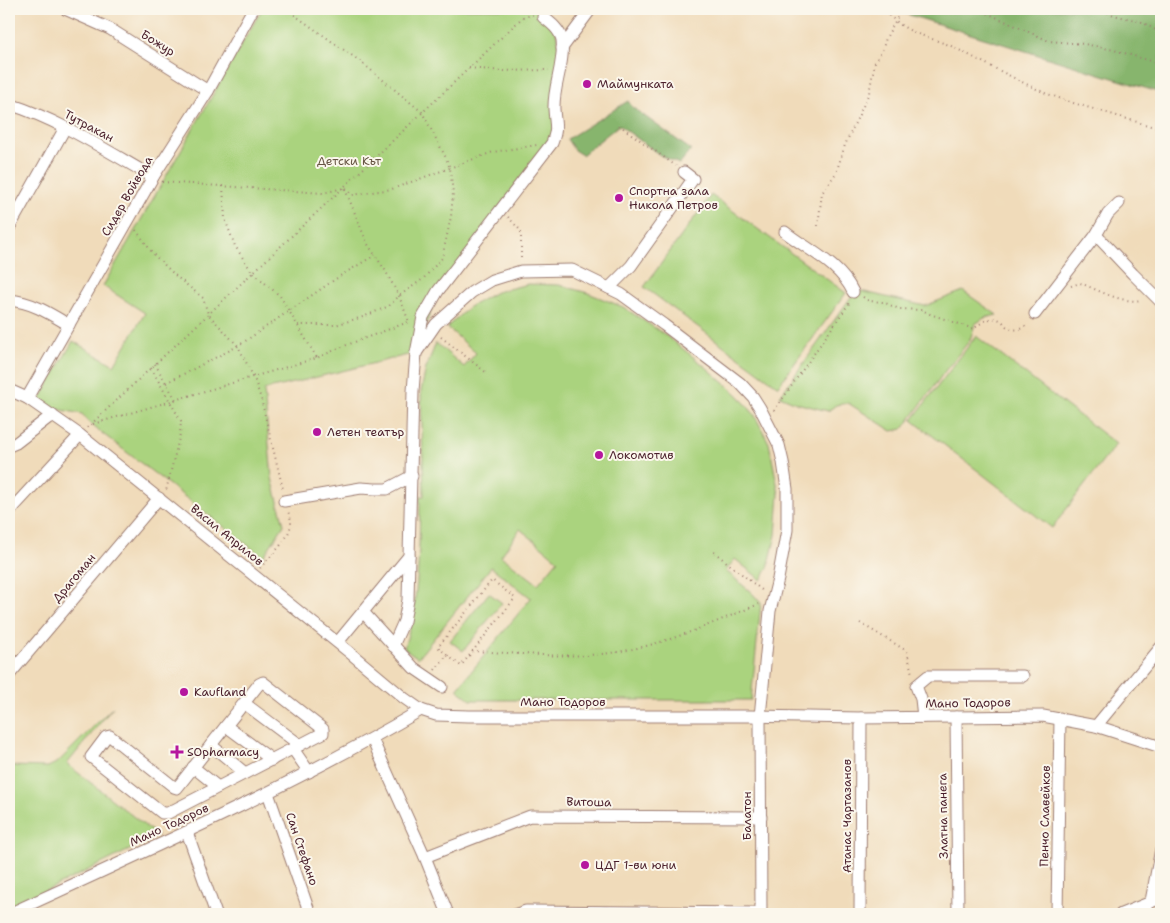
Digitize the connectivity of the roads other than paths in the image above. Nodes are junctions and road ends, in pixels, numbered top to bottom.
1 (65, 9) edge
2 (253, 9) edge
3 (590, 9) edge
4 (543, 17) road end
5 (562, 48) junction
6 (208, 91) junction
7 (9, 104) edge
8 (65, 128) junction
9 (684, 172) road end
10 (154, 177) junction
11 (1119, 203) dead end
12 (9, 228) edge
13 (784, 232) dead end
14 (1096, 235) junction
15 (609, 288) junction
16 (853, 292) road end
17 (1159, 299) edge
18 (9, 300) edge
19 (1035, 314) road end
20 (69, 325) junction
21 (416, 353) junction
22 (9, 390) edge
23 (27, 398) junction
24 (52, 415) junction
25 (80, 434) junction
26 (11, 447) edge
27 (412, 476) junction
28 (161, 499) junction
29 (284, 501) road end
30 (9, 512) edge
31 (409, 556) junction
32 (363, 612) junction
33 (338, 642) junction
34 (393, 646) junction
35 (1161, 647) edge
36 (9, 674) edge
37 (1024, 676) dead end
38 (442, 687) dead end
39 (244, 703) junction
40 (421, 710) junction
41 (760, 717) junction
42 (923, 717) junction
43 (956, 717) junction
44 (861, 718) junction
45 (1060, 718) junction
46 (226, 726) junction
47 (1096, 726) junction
48 (372, 739) junction
49 (211, 745) junction
50 (296, 747) junction
51 (1161, 747) edge
52 (272, 760) junction
53 (193, 767) junction
54 (309, 772) junction
55 (246, 773) junction
56 (218, 787) junction
57 (268, 793) junction
58 (761, 817) junction
59 (187, 832) junction
60 (1161, 849) edge
61 (425, 857) junction
62 (1156, 899) edge
63 (761, 913) edge
64 (9, 914) edge
65 (216, 914) edge
66 (310, 914) edge
67 (448, 914) edge
68 (517, 914) edge
69 (860, 914) edge
70 (958, 914) edge
71 (1057, 914) edge
72 (1122, 914) edge

1 - 6 street, Божур
2 - 6 street, Сидер Войвода
3 - 5 street
4 - 5 street
5 - 21 street
6 - 10 street, Сидер Войвода
7 - 8 street, Тутракан
8 - 10 street, Тутракан
8 - 12 street
9 - 15 street
10 - 20 street, Сидер Войвода
11 - 14 street
13 - 16 street
14 - 17 street
14 - 19 street
15 - 21 street, Балатон
15 - 41 street, Балатон
18 - 20 street
20 - 23 street, Сидер Войвода
21 - 27 street
22 - 23 street, Васил Априлов
23 - 24 street, Васил Априлов
24 - 25 street, Васил Априлов
24 - 26 street
25 - 28 street, Васил Априлов
25 - 30 street
27 - 29 street
27 - 31 street
28 - 33 street, Васил Априлов
28 - 36 street, Драгоман
31 - 32 street
31 - 34 street
32 - 33 street
32 - 34 street
33 - 40 street, Васил Априлов
34 - 38 street
35 - 47 street
37 - 42 street
39 - 46 street
39 - 50 street
39 - 50 street
40 - 41 street, Мано Тодоров
40 - 48 street, Мано Тодоров
41 - 44 street, Мано Тодоров
41 - 58 street, Балатон
42 - 43 street, Мано Тодоров
42 - 44 street, Мано Тодоров
43 - 45 street, Мано Тодоров
43 - 70 street, Златна панега
44 - 69 street, Атанас Чартазанов
45 - 47 street, Мано Тодоров
45 - 71 street, Пенчо Славейков
46 - 49 street
46 - 52 street
47 - 51 street, Мано Тодоров
48 - 54 street, Мано Тодоров
48 - 61 street
49 - 53 street
49 - 55 street
50 - 52 street
50 - 54 street
52 - 55 street
53 - 56 street
53 - 56 street
54 - 57 street, Мано Тодоров
55 - 56 street
57 - 59 street, Мано Тодоров
57 - 66 street, Сан Стефано
58 - 61 street, Витоша
58 - 63 street, Балатон
59 - 64 street, Мано Тодоров
59 - 65 street
60 - 62 street
61 - 67 street
62 - 72 street
63 - 68 street

